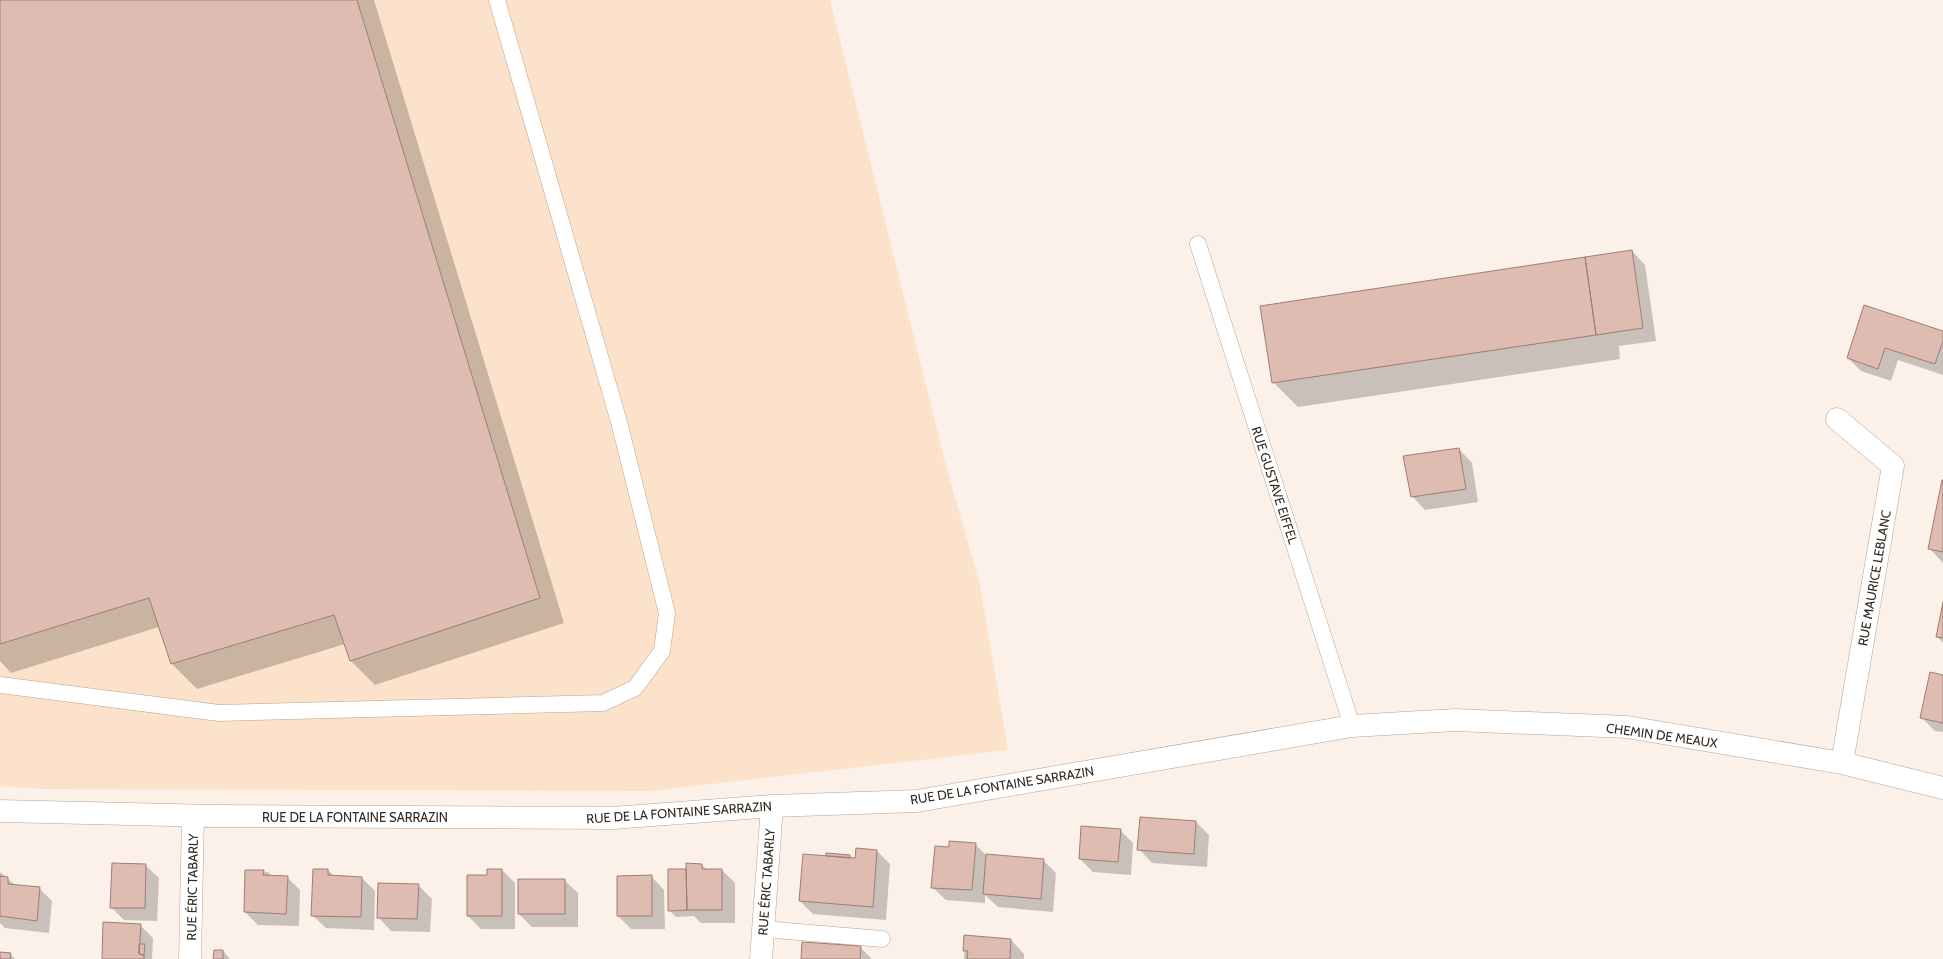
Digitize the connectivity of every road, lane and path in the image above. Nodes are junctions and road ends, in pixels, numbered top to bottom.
1 (497, 0) edge
2 (1198, 244) dead end
3 (1837, 419) dead end
4 (0, 685) edge
5 (1352, 726) junction
6 (1842, 763) junction
7 (1943, 788) edge
8 (772, 806) junction
9 (0, 811) edge
10 (193, 816) junction
11 (763, 928) junction
12 (882, 939) dead end
13 (190, 959) edge
14 (761, 959) edge

1 - 4 lane
2 - 5 lane, RUE GUSTAVE EIFFEL
3 - 6 street, RUE MAURICE LEBLANC
5 - 6 street, CHEMIN DE MEAUX
5 - 8 street, RUE DE LA FONTAINE SARRAZIN
6 - 7 street, CHEMIN DE MEAUX
8 - 10 street, RUE DE LA FONTAINE SARRAZIN
8 - 11 street, RUE ÉRIC TABARLY
9 - 10 street, RUE DE LA FONTAINE SARRAZIN
10 - 13 street, RUE ÉRIC TABARLY
11 - 12 lane
11 - 14 street, RUE ÉRIC TABARLY

